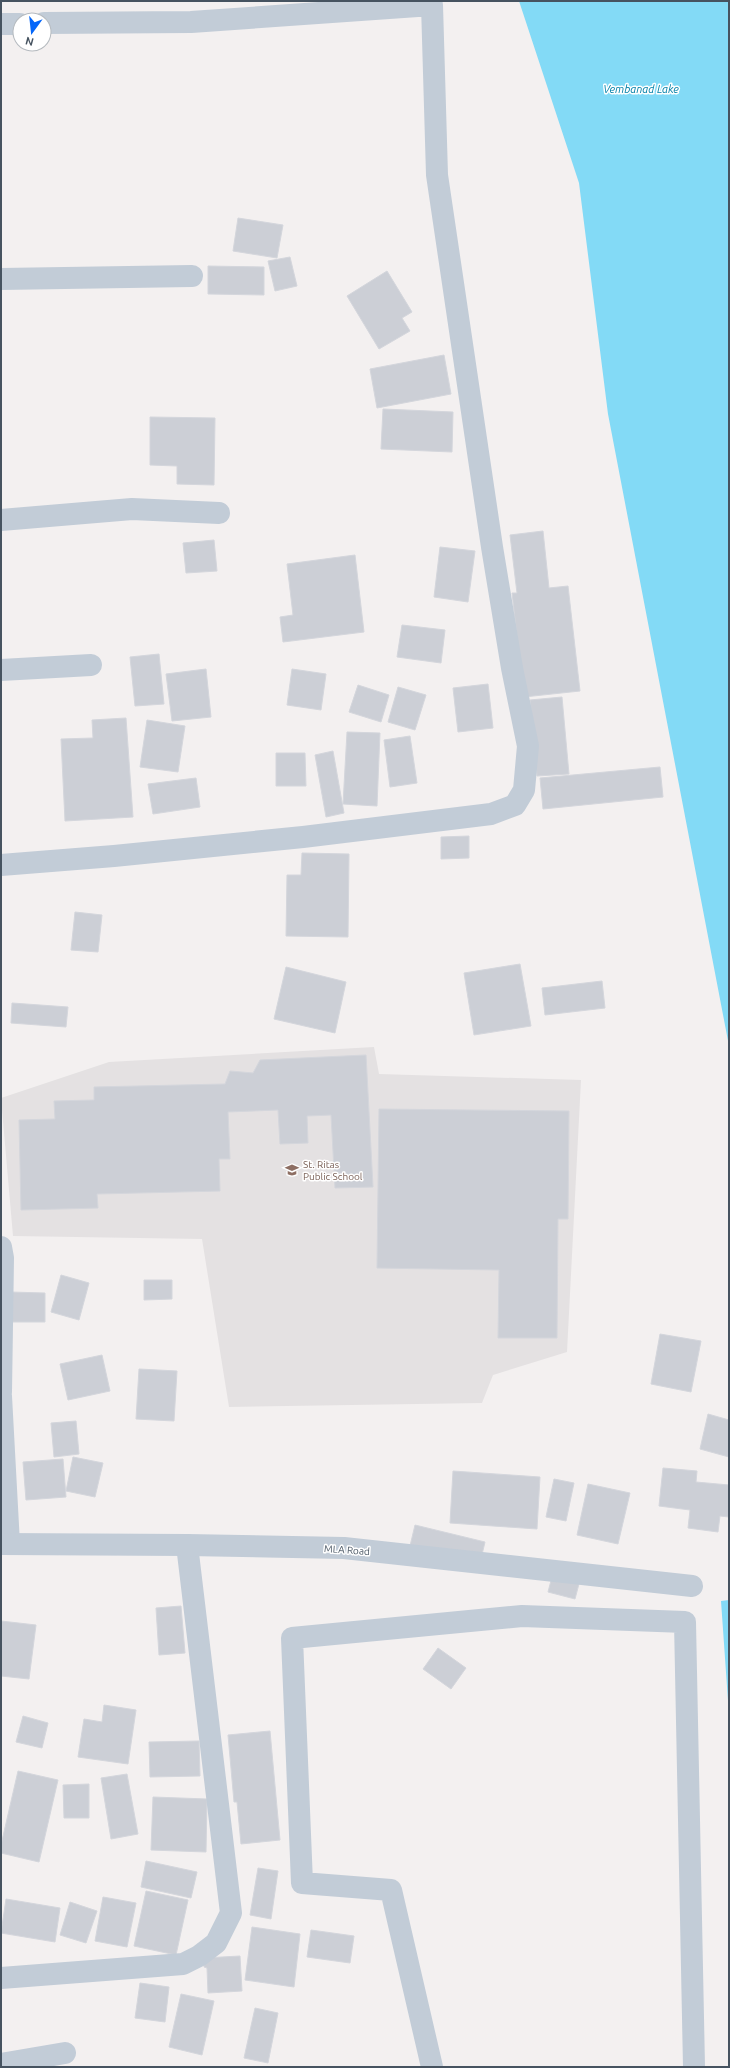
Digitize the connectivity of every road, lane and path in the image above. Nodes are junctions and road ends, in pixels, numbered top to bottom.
1 (52, 23) edge
2 (1, 24) edge
3 (12, 24) edge
4 (192, 276) dead end
5 (1, 279) edge
6 (219, 513) dead end
7 (1, 520) edge
8 (91, 665) dead end
9 (1, 670) edge
10 (1, 865) edge
11 (1, 1247) edge
12 (1, 1392) edge
13 (1, 1396) edge
14 (5, 1544) edge
15 (187, 1545) junction
16 (692, 1586) dead end
17 (1, 1978) edge
18 (65, 2053) dead end
19 (1, 2064) edge
20 (432, 2067) edge
21 (694, 2067) edge

1 - 10 street
2 - 3 street
4 - 5 street
6 - 7 street
8 - 9 street
11 - 12 street
13 - 14 street
14 - 15 street, MLA Road
15 - 16 street, MLA Road
15 - 17 street
18 - 19 street
20 - 21 street

